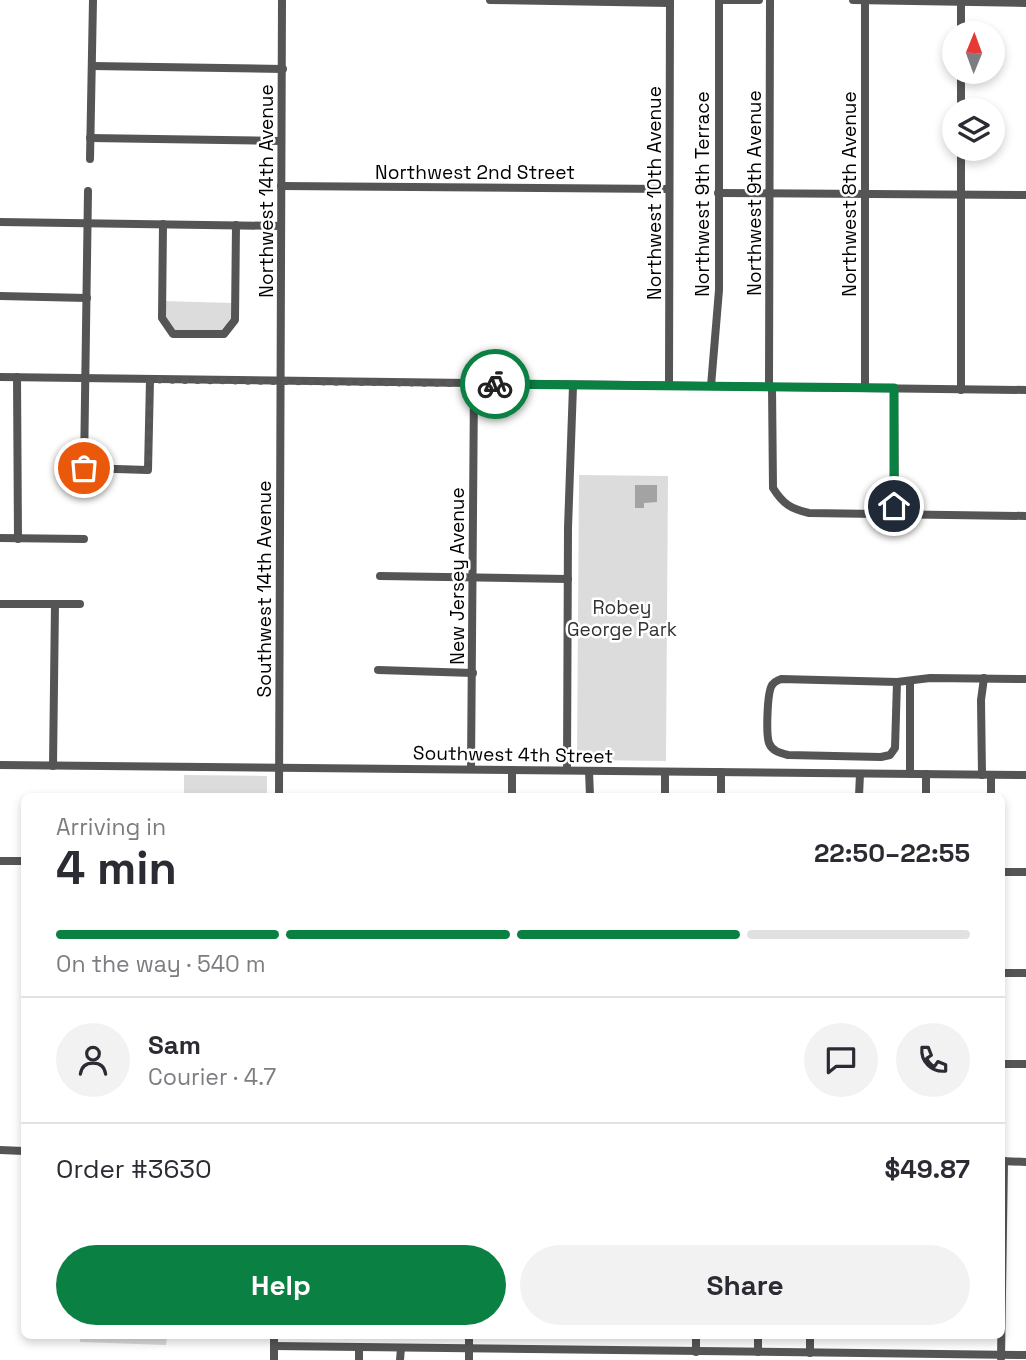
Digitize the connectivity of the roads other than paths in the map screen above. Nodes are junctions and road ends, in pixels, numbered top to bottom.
1 (93, 0) edge
2 (282, 0) edge
3 (490, 0) edge
4 (719, 0) edge
5 (759, 0) edge
6 (770, 0) edge
7 (853, 0) edge
8 (865, 0) edge
9 (961, 1) edge
10 (670, 2) edge
11 (1026, 3) edge
12 (961, 21) edge
13 (92, 66) junction
14 (283, 69) junction
15 (90, 138) junction
16 (281, 141) junction
17 (90, 159) dead end
18 (961, 161) edge
19 (281, 186) junction
20 (669, 188) junction
21 (88, 191) dead end
22 (770, 192) junction
23 (718, 193) junction
24 (864, 193) junction
25 (961, 194) junction
26 (1026, 195) edge
27 (0, 222) edge
28 (89, 222) junction
29 (163, 224) junction
30 (236, 225) junction
31 (281, 226) junction
32 (0, 296) edge
33 (87, 298) junction
34 (0, 377) edge
35 (17, 377) junction
36 (84, 377) junction
37 (150, 380) junction
38 (281, 382) junction
39 (474, 384) junction
40 (669, 385) junction
41 (573, 386) junction
42 (712, 386) junction
43 (771, 387) junction
44 (865, 387) junction
45 (894, 388) junction
46 (961, 390) junction
47 (1026, 390) edge
48 (895, 514) junction
49 (1026, 516) edge
50 (0, 538) edge
51 (18, 539) junction
52 (84, 540) dead end
53 (380, 576) dead end
54 (473, 576) junction
55 (568, 579) junction
56 (0, 604) edge
57 (55, 604) junction
58 (80, 604) dead end
59 (378, 670) dead end
60 (473, 673) junction
61 (984, 678) junction
62 (1026, 679) edge
63 (897, 682) junction
64 (909, 682) junction
65 (833, 756) junction
66 (0, 765) edge
67 (53, 766) junction
68 (279, 768) junction
69 (471, 769) junction
70 (512, 770) junction
71 (567, 771) junction
72 (590, 771) junction
73 (665, 772) junction
74 (721, 772) junction
75 (833, 773) junction
76 (860, 774) junction
77 (910, 774) junction
78 (926, 774) junction
79 (986, 775) junction
80 (1026, 775) edge
81 (279, 793) edge
82 (512, 793) edge
83 (590, 793) edge
84 (665, 793) edge
85 (721, 793) edge
86 (859, 793) edge
87 (926, 793) edge
88 (990, 793) edge
89 (0, 861) edge
90 (21, 861) edge
91 (1005, 872) edge
92 (1026, 872) edge
93 (1005, 973) edge
94 (1026, 973) edge
95 (1005, 1064) edge
96 (1026, 1064) edge
97 (0, 1150) edge
98 (21, 1151) edge
99 (1005, 1161) edge
100 (1026, 1161) edge
101 (274, 1339) edge
102 (469, 1339) edge
103 (696, 1339) edge
104 (758, 1339) edge
105 (810, 1339) edge
106 (1001, 1339) edge
107 (274, 1346) junction
108 (359, 1347) junction
109 (401, 1348) junction
110 (469, 1348) junction
111 (696, 1352) junction
112 (758, 1352) junction
113 (810, 1353) junction
114 (545, 1355) edge
115 (580, 1355) edge
116 (1026, 1355) edge
117 (663, 1356) edge
118 (785, 1356) edge
119 (859, 1356) edge
120 (1001, 1357) edge
121 (274, 1360) edge
122 (359, 1360) edge
123 (400, 1360) edge
124 (469, 1360) edge

1 - 13 street
2 - 14 street, Northwest 14th Avenue
3 - 10 street
4 - 5 street
4 - 23 street, Northwest 9th Terrace
6 - 22 street, Northwest 9th Avenue
7 - 8 street
8 - 9 street
8 - 24 street, Northwest 8th Avenue
9 - 11 street
9 - 12 street
10 - 20 street, Northwest 10th Avenue
13 - 14 street
13 - 15 street
14 - 16 street, Northwest 14th Avenue
15 - 16 street
15 - 17 street
16 - 19 street, Northwest 14th Avenue
18 - 25 street
19 - 20 street, Northwest 2nd Street
19 - 31 street, Northwest 14th Avenue
20 - 40 street, Northwest 10th Avenue
21 - 28 street
22 - 23 street
22 - 24 street
22 - 43 street, Northwest 9th Avenue
23 - 42 street, Northwest 9th Terrace
24 - 25 street
24 - 44 street, Northwest 8th Avenue
25 - 26 street
25 - 46 street
27 - 28 street
28 - 29 street
28 - 33 street
29 - 30 street
29 - 30 street
30 - 31 street
31 - 38 street, Northwest 14th Avenue
32 - 33 street
33 - 36 street
34 - 35 street
35 - 36 street
35 - 51 street
36 - 37 street
36 - 37 street
37 - 38 street
38 - 39 street
38 - 68 street, Southwest 14th Avenue
39 - 41 street
39 - 54 street, New Jersey Avenue
40 - 41 street
40 - 42 street
41 - 55 street
42 - 43 street
43 - 44 street
43 - 48 street, Northwest 9th Avenue
44 - 45 street
45 - 46 street
45 - 48 street
46 - 47 street
48 - 49 street
50 - 51 street
51 - 52 street
53 - 54 street
54 - 55 street
54 - 60 street, New Jersey Avenue
55 - 71 street
56 - 57 street
57 - 58 street
57 - 67 street
59 - 60 street
60 - 69 street, New Jersey Avenue
61 - 62 street
61 - 64 street
61 - 79 street
63 - 64 street
63 - 65 street
63 - 65 street
64 - 77 street
65 - 75 street
66 - 67 street, Southwest 4th Street
67 - 68 street, Southwest 4th Street
68 - 69 street, Southwest 4th Street
68 - 81 street, Southwest 14th Avenue
69 - 70 street, Southwest 4th Street
70 - 71 street, Southwest 4th Street
70 - 82 street
71 - 72 street, Southwest 4th Street
72 - 73 street, Southwest 4th Street
72 - 83 street
73 - 74 street, Southwest 4th Street
73 - 84 street
74 - 75 street, Southwest 4th Street
74 - 85 street
75 - 76 street, Southwest 4th Street
76 - 77 street, Southwest 4th Street
76 - 86 street
77 - 78 street, Southwest 4th Street
78 - 79 street, Southwest 4th Street
78 - 87 street
79 - 80 street, Southwest 4th Street
79 - 88 street
89 - 90 street
91 - 92 street
93 - 94 street
95 - 96 street
97 - 98 street
99 - 100 street
101 - 107 street
102 - 110 street
103 - 111 street
104 - 112 street
105 - 113 street
106 - 120 street
107 - 108 street
107 - 121 street
108 - 109 street
108 - 122 street
109 - 110 street
109 - 123 street
110 - 114 street
110 - 124 street
111 - 112 street
111 - 117 street
112 - 118 street
113 - 118 street
113 - 119 street
114 - 115 street
115 - 117 street
116 - 120 street
119 - 120 street

